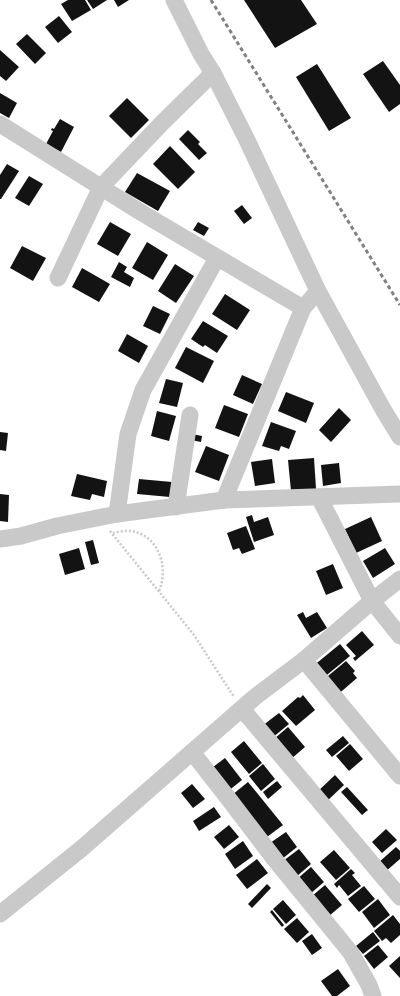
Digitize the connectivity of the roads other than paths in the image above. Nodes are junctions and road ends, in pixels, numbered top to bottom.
1 (174, 0) edge
2 (213, 73) junction
3 (0, 124) edge
4 (101, 187) junction
5 (217, 258) junction
6 (58, 278) dead end
7 (318, 291) junction
8 (303, 308) junction
9 (190, 414) dead end
10 (400, 437) edge
11 (400, 494) edge
12 (319, 497) junction
13 (224, 500) junction
14 (176, 507) junction
15 (117, 514) junction
16 (0, 539) edge
17 (400, 579) edge
18 (372, 601) junction
19 (400, 636) edge
20 (304, 660) junction
21 (242, 709) junction
22 (192, 752) junction
23 (400, 776) edge
24 (400, 897) edge
25 (0, 914) edge
26 (373, 996) edge

1 - 2 street
2 - 4 street
2 - 7 street
3 - 4 street
4 - 5 street
4 - 6 street
5 - 8 street
5 - 15 street
7 - 8 street
7 - 10 street
8 - 13 street
9 - 14 street
11 - 12 street
12 - 13 street
12 - 18 street
13 - 14 street
14 - 15 street
15 - 16 street
17 - 18 street
18 - 19 street
18 - 20 street
20 - 21 street
20 - 23 street
21 - 22 street
21 - 24 street
22 - 25 street
22 - 26 street

